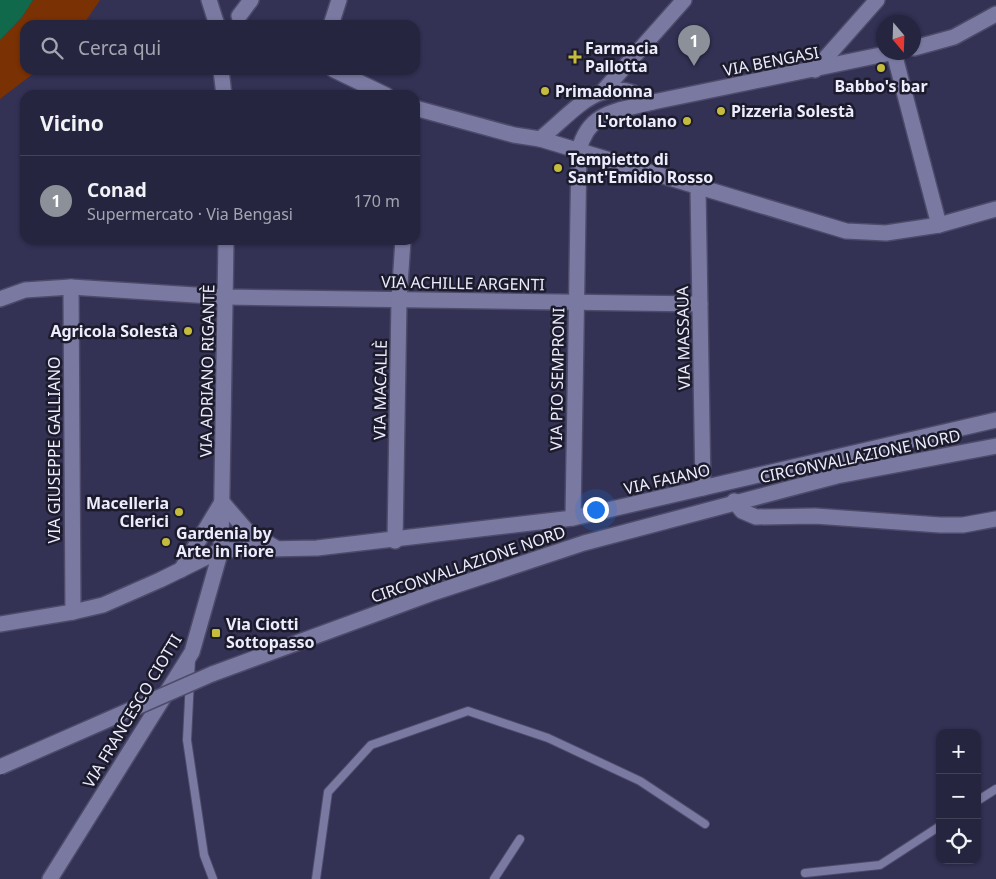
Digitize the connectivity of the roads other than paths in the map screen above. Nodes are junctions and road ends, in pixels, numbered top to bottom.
1 (209, 0) edge
2 (252, 0) edge
3 (339, 0) edge
4 (684, 0) edge
5 (877, 0) edge
6 (996, 14) edge
7 (239, 16) dead end
8 (215, 20) edge
9 (333, 20) edge
10 (921, 46) edge
11 (876, 57) edge
12 (896, 60) edge
13 (815, 70) junction
14 (222, 75) edge
15 (344, 75) edge
16 (223, 90) edge
17 (376, 90) edge
18 (604, 90) junction
19 (653, 102) junction
20 (420, 109) edge
21 (540, 140) junction
22 (579, 150) junction
23 (698, 188) junction
24 (996, 209) edge
25 (939, 225) junction
26 (226, 245) edge
27 (402, 245) edge
28 (71, 288) junction
29 (226, 297) junction
30 (0, 299) edge
31 (399, 300) junction
32 (576, 302) junction
33 (700, 304) junction
34 (996, 420) edge
35 (996, 446) edge
36 (703, 488) junction
37 (734, 501) junction
38 (222, 502) junction
39 (572, 518) junction
40 (996, 519) edge
41 (394, 541) junction
42 (276, 548) junction
43 (221, 550) junction
44 (181, 570) junction
45 (73, 612) junction
46 (0, 624) edge
47 (192, 652) junction
48 (0, 767) edge
49 (996, 789) edge
50 (981, 798) edge
51 (705, 824) dead end
52 (936, 829) edge
53 (520, 839) dead end
54 (805, 873) dead end
55 (50, 879) edge
56 (213, 879) edge
57 (316, 879) edge
58 (494, 879) edge

1 - 8 street
2 - 7 street
3 - 9 street
4 - 18 street
5 - 13 street
6 - 10 street
11 - 13 street, VIA BENGASI
12 - 25 street
13 - 19 street, VIA BENGASI
14 - 16 street
15 - 17 street
18 - 19 street
18 - 21 street
19 - 22 street, VIA BENGASI
20 - 21 street
21 - 22 street
22 - 23 street
22 - 32 street, VIA PIO SEMPRONI
23 - 25 street
23 - 33 street, VIA MASSAUA
24 - 25 street
26 - 29 street, VIA ADRIANO RIGANTÈ
27 - 31 street, VIA MACALLÈ
28 - 29 street, VIA ACHILLE ARGENTI
28 - 30 street, VIA ACHILLE ARGENTI
28 - 45 street, VIA GIUSEPPE GALLIANO
29 - 31 street, VIA ACHILLE ARGENTI
29 - 38 street, VIA ADRIANO RIGANTÈ
31 - 32 street, VIA ACHILLE ARGENTI
31 - 41 street, VIA MACALLÈ
32 - 33 street, VIA ACHILLE ARGENTI
32 - 39 street, VIA PIO SEMPRONI
33 - 36 street, VIA MASSAUA
34 - 36 street, VIA FAIANO
35 - 37 street, CIRCONVALLAZIONE NORD
36 - 39 street, VIA FAIANO
37 - 40 street
37 - 48 street, CIRCONVALLAZIONE NORD, bridge
38 - 42 street
38 - 43 street, VIA ADRIANO RIGANTÈ
38 - 44 street, VIA ADRIANO RIGANTÈ
39 - 41 street, VIA FAIANO
41 - 42 street, VIA FAIANO
42 - 43 street, VIA FAIANO
43 - 44 street
43 - 47 street, VIA FRANCESCO CIOTTI
44 - 45 street
45 - 46 street
47 - 55 street, VIA FRANCESCO CIOTTI
47 - 56 lane
49 - 50 lane
51 - 57 lane
52 - 54 lane
53 - 58 lane

